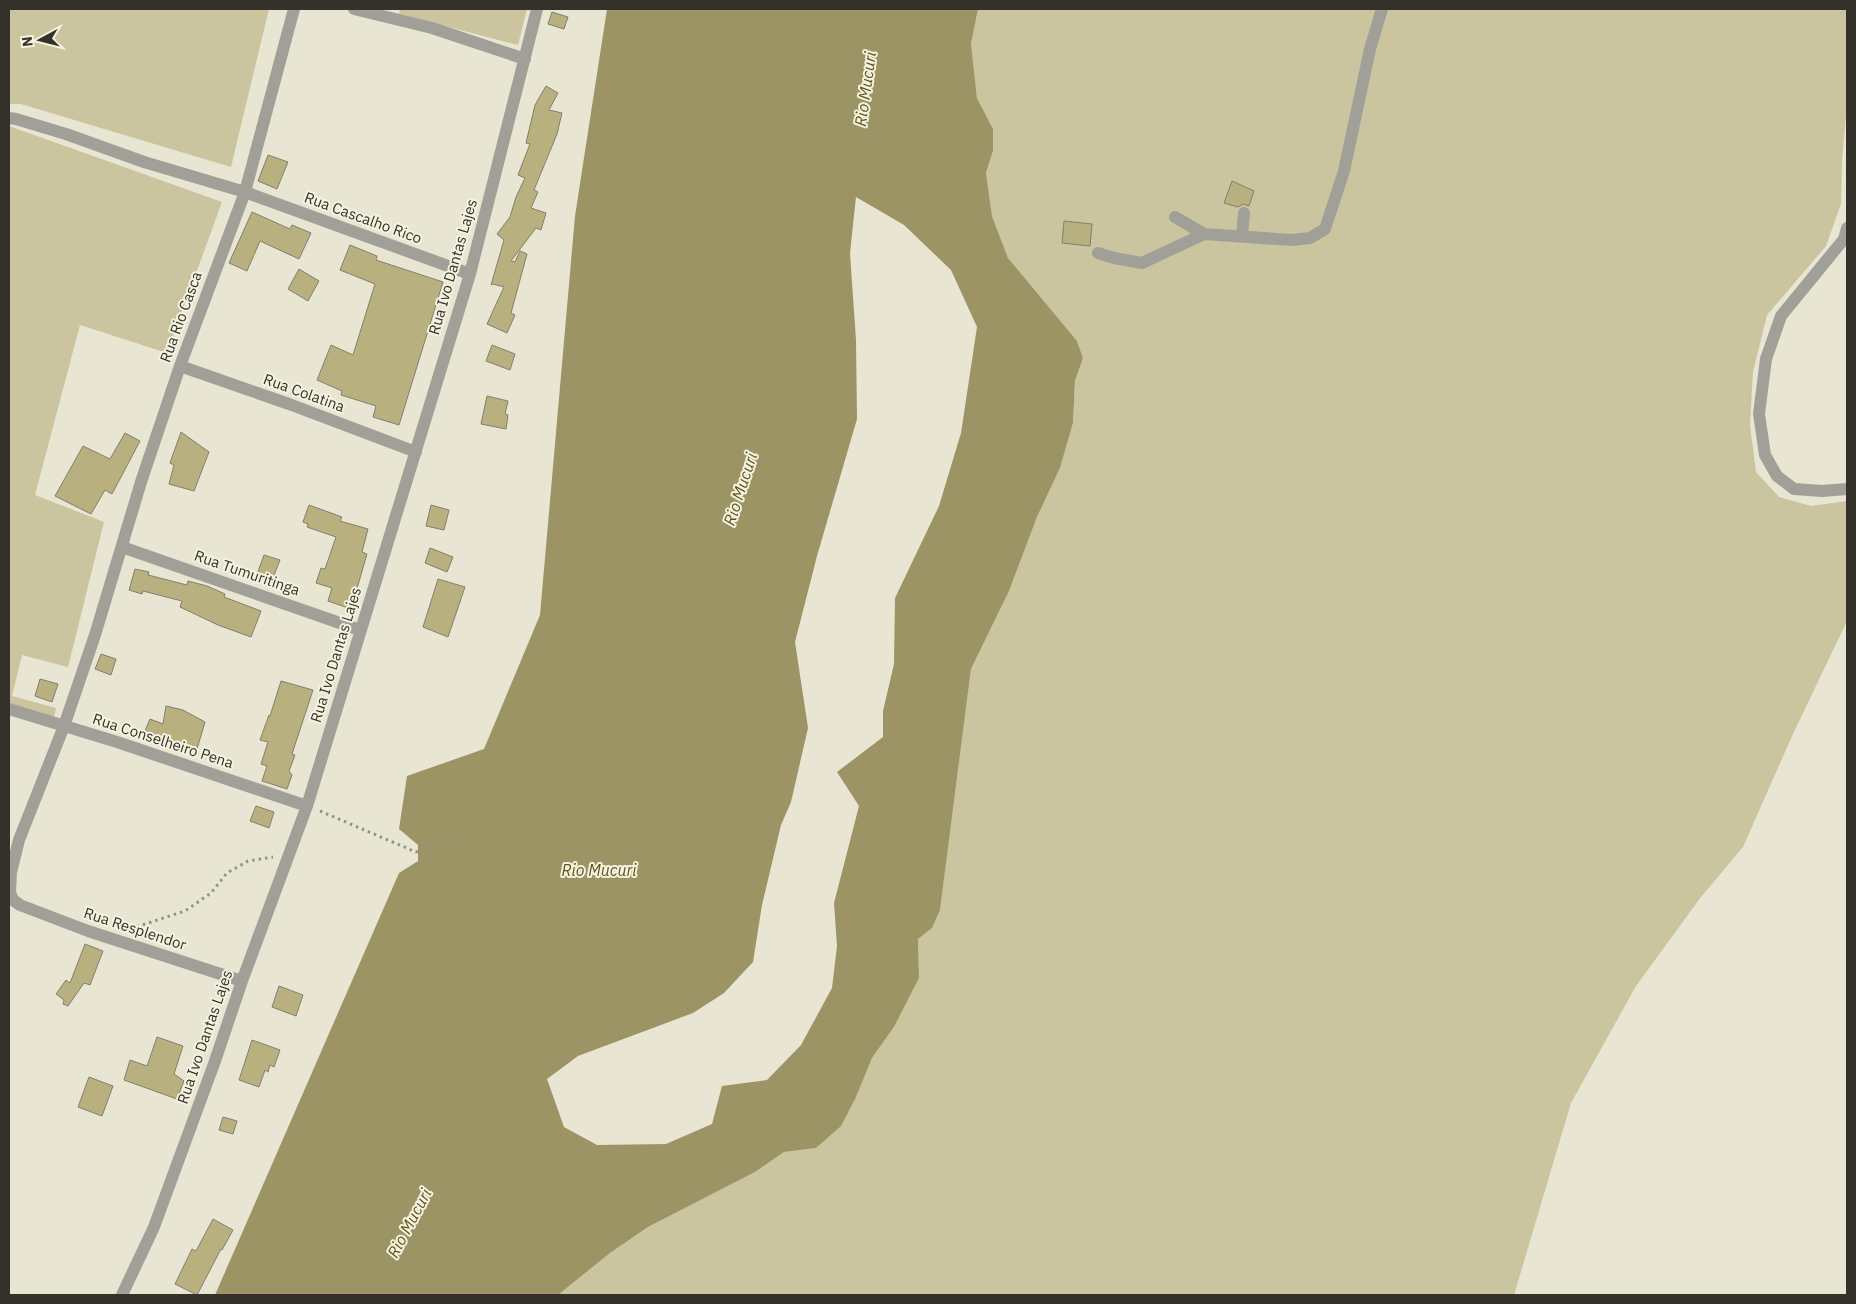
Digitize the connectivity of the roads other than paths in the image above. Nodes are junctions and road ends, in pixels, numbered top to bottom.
1 (294, 9) edge
2 (354, 9) edge
3 (536, 9) edge
4 (1382, 9) edge
5 (525, 59) junction
6 (9, 118) edge
7 (245, 192) junction
8 (1244, 213) dead end
9 (1175, 217) dead end
10 (1847, 228) edge
11 (1204, 234) junction
12 (1242, 236) junction
13 (1098, 253) dead end
14 (470, 274) junction
15 (180, 366) junction
16 (416, 452) junction
17 (1847, 489) edge
18 (122, 547) junction
19 (360, 630) junction
20 (9, 709) edge
21 (64, 726) junction
22 (307, 806) junction
23 (20, 905) joint
24 (242, 981) junction
25 (122, 1295) edge

1 - 7 street, Rua Rio Casca
2 - 5 street
3 - 5 street, Rua Ivo Dantas Lajes
4 - 12 street
5 - 14 street, Rua Ivo Dantas Lajes
6 - 7 street, Rua Cascalho Rico
7 - 14 street, Rua Cascalho Rico
7 - 15 street, Rua Rio Casca
8 - 12 street
9 - 11 street
10 - 17 street
11 - 12 street
11 - 13 street
14 - 16 street, Rua Ivo Dantas Lajes
15 - 16 street, Rua Colatina
15 - 18 street, Rua Rio Casca
16 - 19 street, Rua Ivo Dantas Lajes
18 - 19 street, Rua Tumuritinga
18 - 21 street, Rua Rio Casca
19 - 22 street, Rua Ivo Dantas Lajes
20 - 21 street, Rua Conselheiro Pena
21 - 22 street, Rua Conselheiro Pena
21 - 23 street, Rua Rio Casca
22 - 24 street, Rua Ivo Dantas Lajes
23 - 24 street, Rua Resplendor
24 - 25 street, Rua Ivo Dantas Lajes

